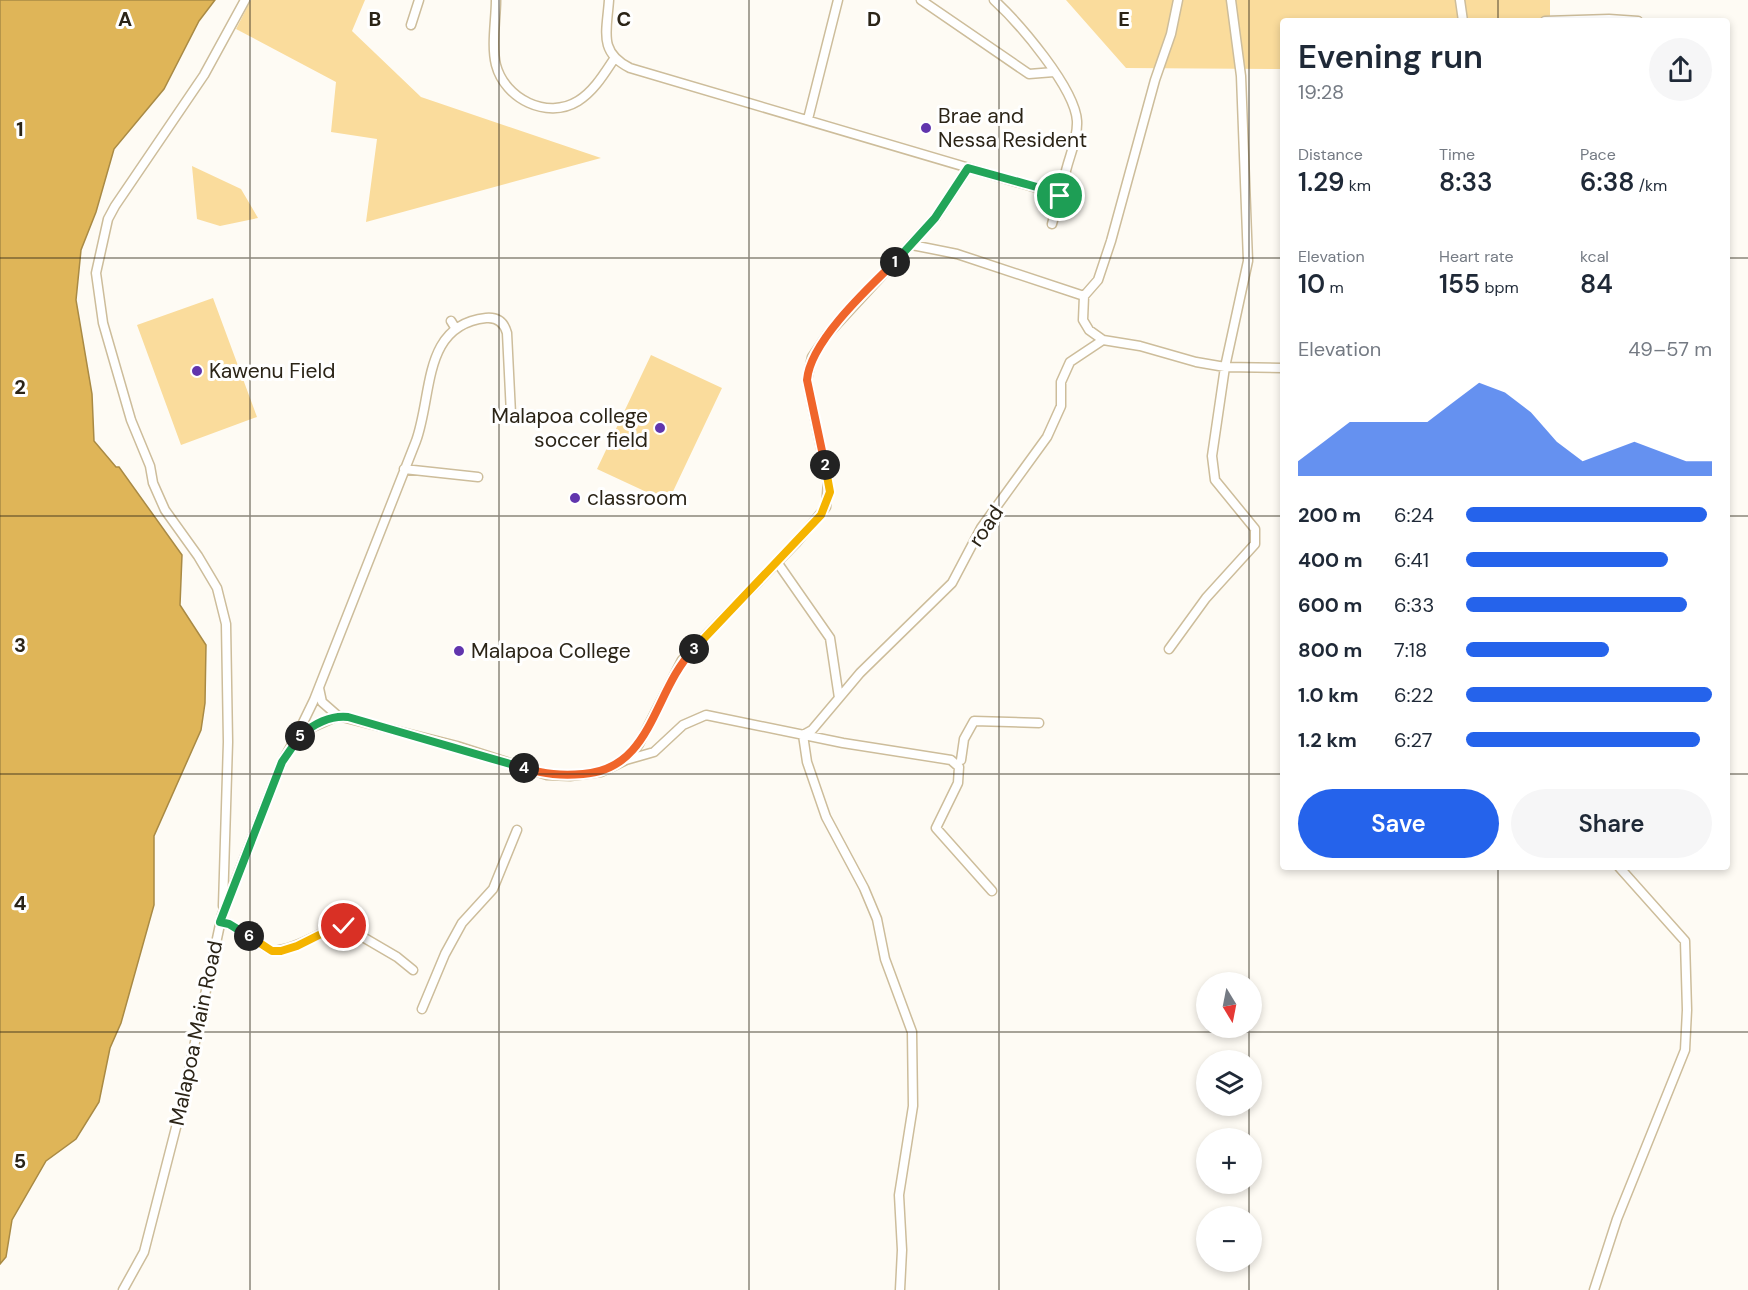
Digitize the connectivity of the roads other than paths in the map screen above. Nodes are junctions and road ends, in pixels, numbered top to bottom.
1 (245, 0) edge
2 (419, 0) edge
3 (496, 0) edge
4 (609, 0) edge
5 (838, 0) edge
6 (921, 0) edge
7 (994, 0) edge
8 (1178, 0) edge
9 (1231, 0) edge
10 (1460, 0) edge
11 (1463, 18) edge
12 (411, 25) dead end
13 (614, 59) junction
14 (1054, 72) junction
15 (808, 119) junction
16 (968, 168) junction
17 (1064, 180) junction
18 (1052, 224) dead end
19 (912, 244) junction
20 (1084, 296) junction
21 (1103, 340) junction
22 (1225, 367) junction
23 (1280, 368) edge
24 (511, 414) dead end
25 (404, 469) junction
26 (478, 477) dead end
27 (777, 562) junction
28 (1169, 649) dead end
29 (319, 683) junction
30 (839, 698) junction
31 (338, 716) junction
32 (1040, 723) dead end
33 (803, 735) junction
34 (294, 741) junction
35 (626, 760) junction
36 (961, 760) dead end
37 (517, 830) dead end
38 (1622, 870) edge
39 (992, 891) dead end
40 (221, 918) junction
41 (413, 970) dead end
42 (422, 1009) dead end
43 (123, 1290) edge
44 (900, 1290) edge
45 (1594, 1290) edge

1 - 40 street
2 - 12 street
3 - 13 street
4 - 13 street
5 - 15 street
6 - 14 street
7 - 14 street
8 - 20 street
9 - 22 street
10 - 11 street
13 - 15 street
14 - 17 street
15 - 16 street
16 - 17 street
16 - 19 street
17 - 18 street
19 - 20 street
19 - 27 street
20 - 21 street
21 - 22 street
21 - 30 street, road
22 - 23 street
22 - 28 street
24 - 25 street
25 - 26 street
25 - 29 street
27 - 30 street
27 - 35 street
29 - 31 street
29 - 34 street
30 - 33 street, road
31 - 34 street, Malapoa Main Road
31 - 35 street
32 - 36 street
33 - 35 street
33 - 39 street
33 - 44 street
34 - 40 street, Malapoa Main Road
37 - 42 street
38 - 45 street
40 - 41 street
40 - 43 street, Malapoa Main Road

